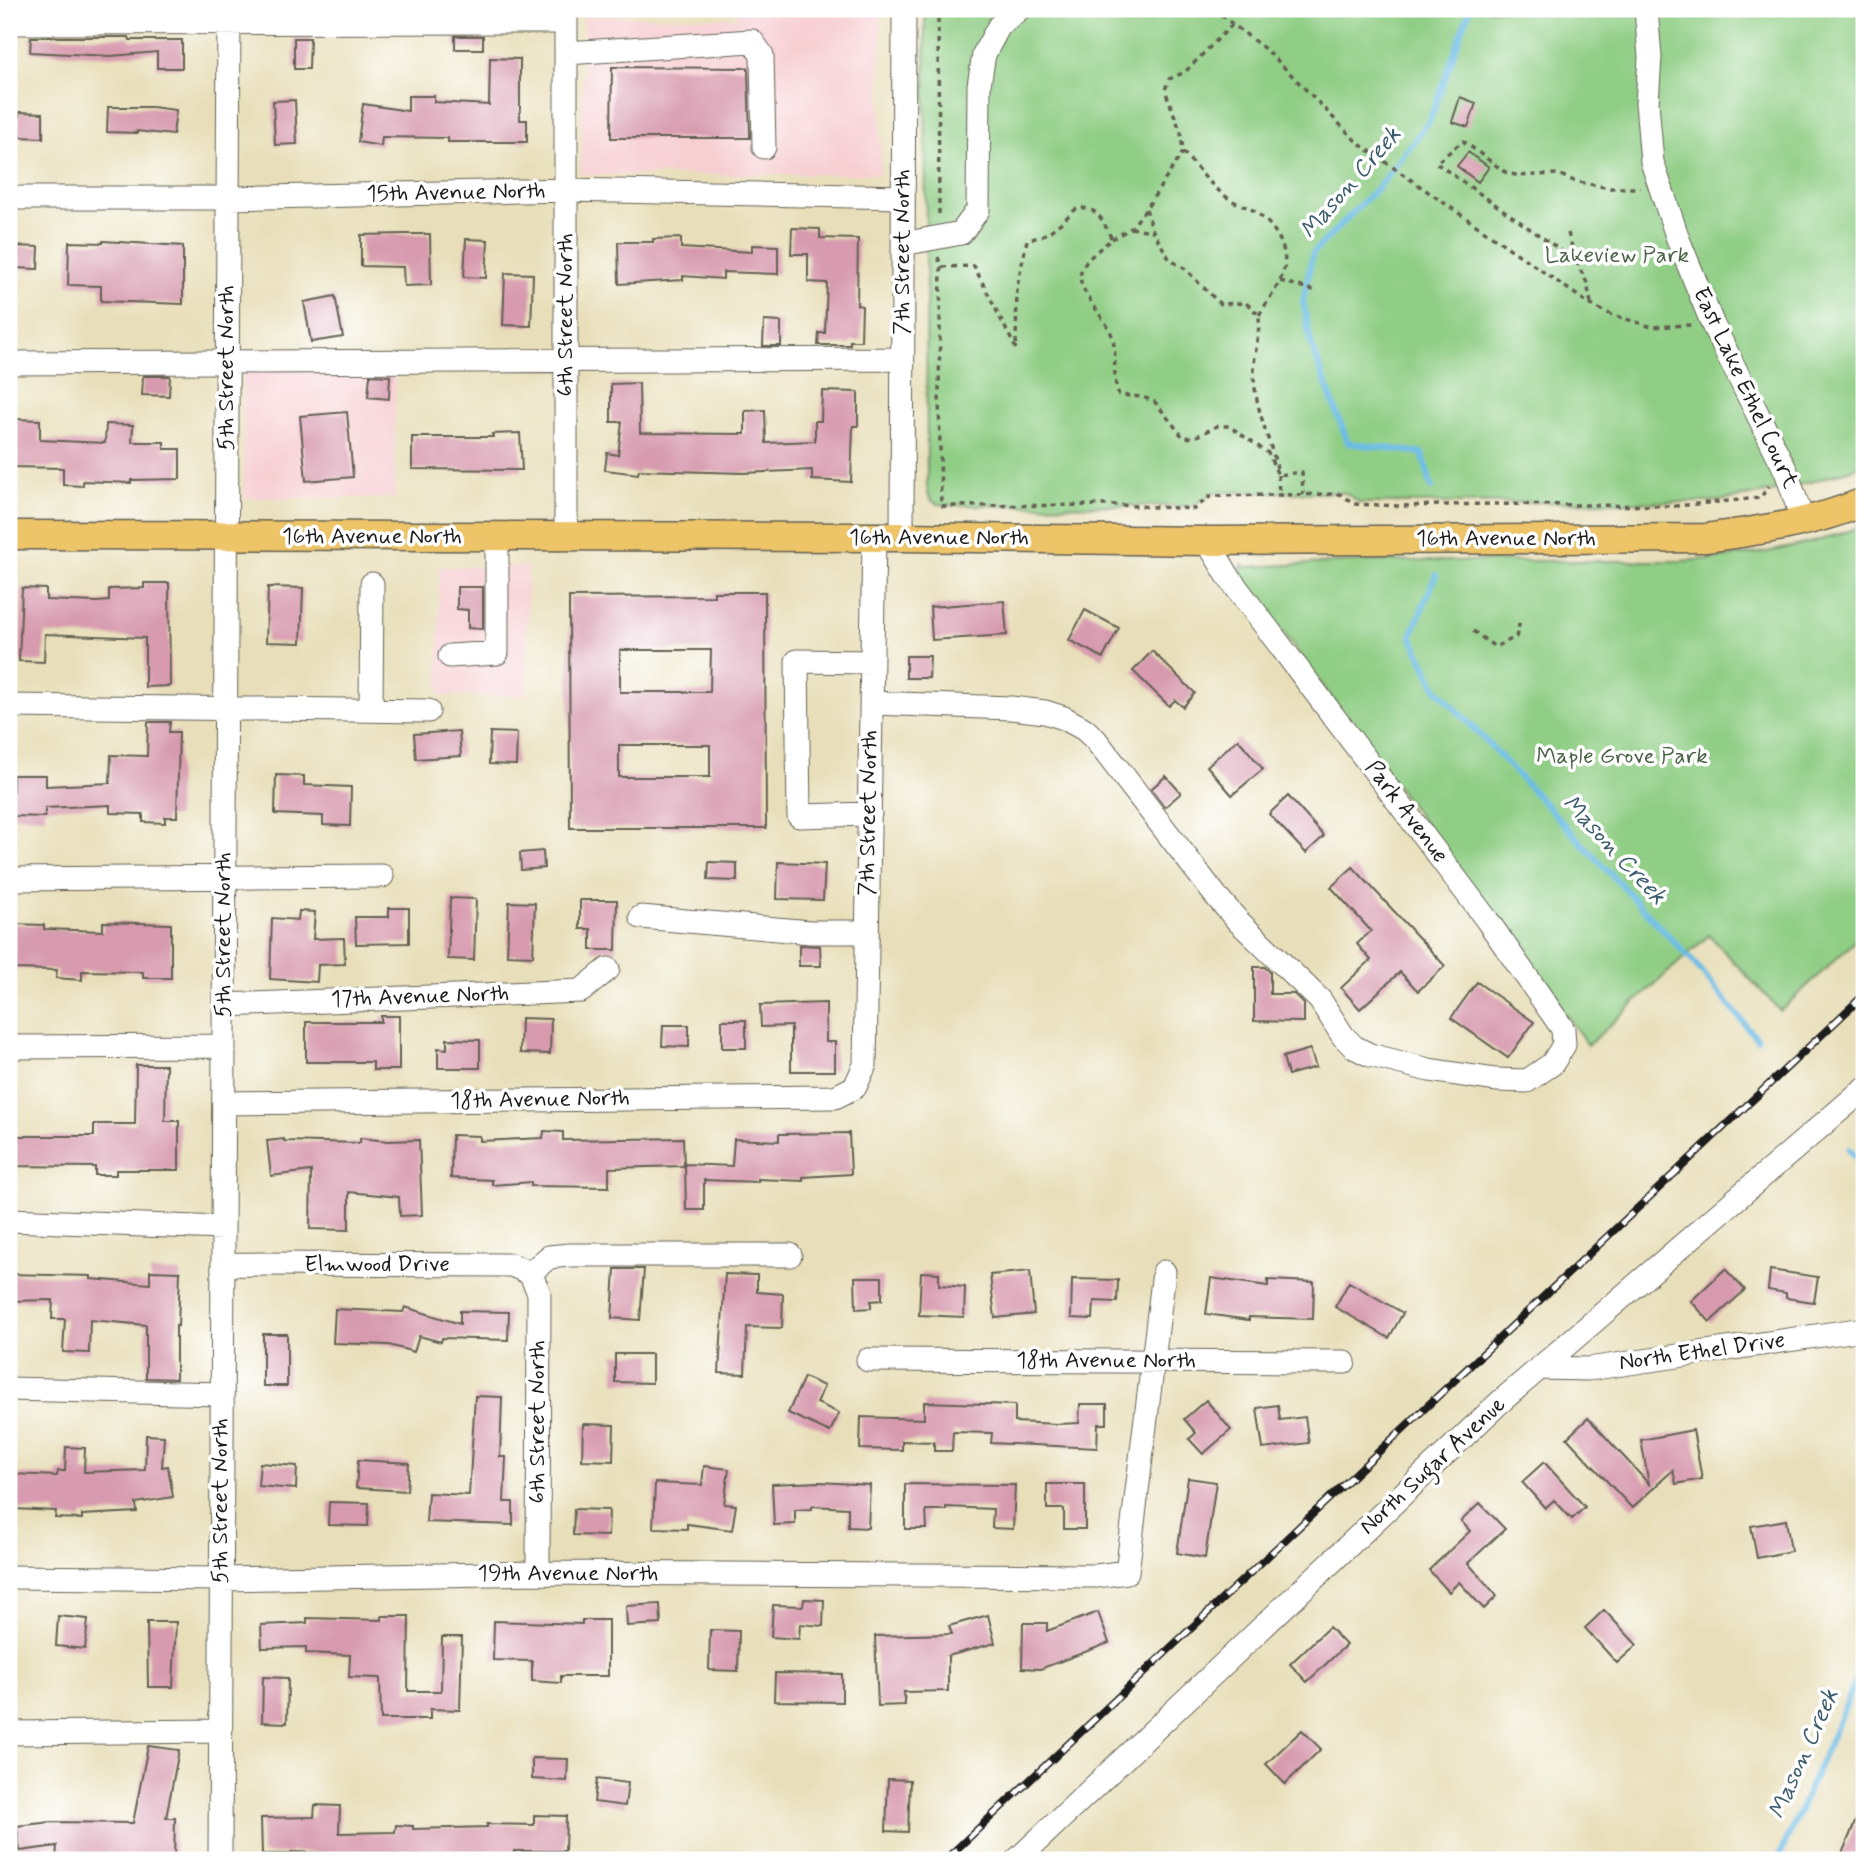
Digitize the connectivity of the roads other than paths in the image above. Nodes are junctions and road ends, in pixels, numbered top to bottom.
1 (904, 9) edge
2 (1019, 9) edge
3 (1646, 9) edge
4 (566, 15) edge
5 (229, 16) edge
6 (9, 23) edge
7 (566, 53) junction
8 (764, 147) dead end
9 (566, 190) junction
10 (903, 197) junction
11 (9, 198) edge
12 (228, 198) junction
13 (903, 244) junction
14 (902, 359) junction
15 (227, 362) junction
16 (566, 362) junction
17 (9, 363) edge
18 (1862, 506) edge
19 (1802, 522) junction
20 (9, 535) edge
21 (226, 536) junction
22 (497, 537) junction
23 (566, 537) junction
24 (874, 537) junction
25 (902, 537) junction
26 (1207, 541) junction
27 (372, 584) dead end
28 (450, 656) dead end
29 (872, 662) junction
30 (871, 703) junction
31 (9, 706) edge
32 (225, 708) junction
33 (371, 710) junction
34 (428, 710) dead end
35 (870, 814) junction
36 (225, 876) junction
37 (382, 876) dead end
38 (9, 879) edge
39 (640, 917) dead end
40 (867, 932) junction
41 (608, 969) dead end
42 (224, 1005) junction
43 (224, 1046) junction
44 (9, 1047) edge
45 (855, 1087) joint
46 (1864, 1089) edge
47 (223, 1103) junction
48 (9, 1220) edge
49 (223, 1228) junction
50 (790, 1255) dead end
51 (223, 1264) junction
52 (1164, 1272) dead end
53 (530, 1273) junction
54 (1864, 1329) edge
55 (868, 1360) dead end
56 (1153, 1362) junction
57 (1343, 1362) dead end
58 (1539, 1368) junction
59 (9, 1389) edge
60 (222, 1394) junction
61 (538, 1573) junction
62 (9, 1577) edge
63 (221, 1579) junction
64 (220, 1731) junction
65 (9, 1733) edge
66 (1031, 1855) edge
67 (220, 1860) edge

1 - 10 street, 7th Street North
2 - 13 street
3 - 19 street, East Lake Ethel Court
4 - 5 street
4 - 7 street, 6th Street North
5 - 6 street
5 - 12 street, 5th Street North
7 - 8 street
7 - 9 street, 6th Street North
9 - 10 street, 15th Avenue North
9 - 12 street, 15th Avenue North
9 - 16 street, 6th Street North
10 - 13 street, 7th Street North
11 - 12 street, 15th Avenue North
12 - 15 street, 5th Street North
13 - 14 street, 7th Street North
14 - 16 street
14 - 25 street, 7th Street North
15 - 16 street
15 - 17 street
15 - 21 street, 5th Street North
16 - 23 street, 6th Street North
18 - 19 main road, 16th Avenue North
19 - 26 main road, 16th Avenue North
20 - 21 main road, 16th Avenue North
21 - 22 main road, 16th Avenue North
21 - 32 street, 5th Street North
22 - 23 main road, 16th Avenue North
22 - 28 street
23 - 24 main road, 16th Avenue North
24 - 25 main road, 16th Avenue North
24 - 29 street, 7th Street North
25 - 26 main road, 16th Avenue North
26 - 30 street, Park Avenue
27 - 33 street
29 - 30 street, 7th Street North
29 - 35 street
30 - 35 street, 7th Street North
31 - 32 street
32 - 33 street
32 - 36 street, 5th Street North
33 - 34 street
35 - 40 street, 7th Street North
36 - 37 street
36 - 38 street
36 - 42 street, 5th Street North
39 - 40 street
40 - 45 street, 7th Street North
41 - 42 street, 17th Avenue North
42 - 43 street, 5th Street North
43 - 44 street
43 - 47 street, 5th Street North
45 - 47 street, 18th Avenue North
46 - 58 street, North Sugar Avenue
47 - 49 street, 5th Street North
48 - 49 street
49 - 51 street, 5th Street North
50 - 53 street
51 - 53 street, Elmwood Drive
51 - 60 street, 5th Street North
52 - 56 street
53 - 61 street, 6th Street North
54 - 58 street, North Ethel Drive
55 - 56 street, 18th Avenue North
56 - 57 street, 18th Avenue North
56 - 61 street, 19th Avenue North
58 - 66 street, North Sugar Avenue
59 - 60 street
60 - 63 street, 5th Street North
61 - 63 street, 19th Avenue North
62 - 63 street, 19th Avenue North
63 - 64 street, 5th Street North
64 - 65 street
64 - 67 street, 5th Street North

